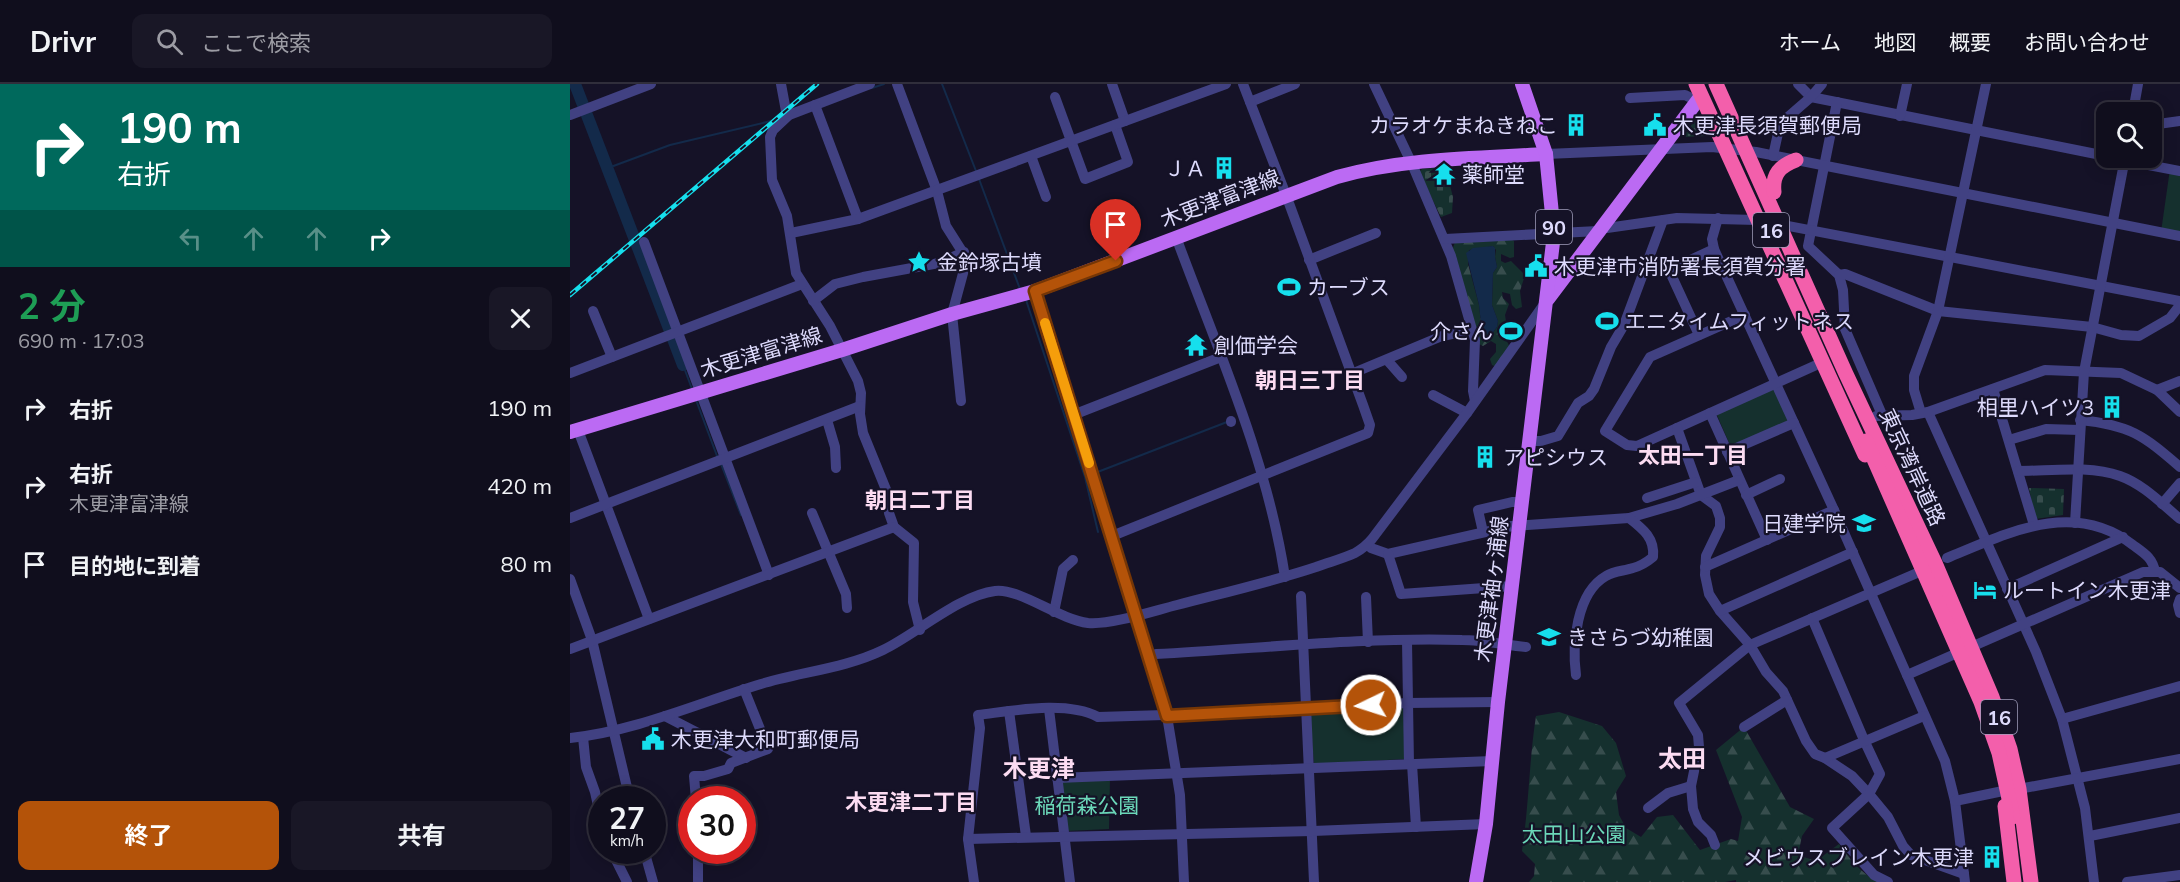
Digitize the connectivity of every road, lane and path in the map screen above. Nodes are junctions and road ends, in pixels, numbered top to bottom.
1 (651, 84) edge
2 (781, 84) edge
3 (870, 84) edge
4 (897, 84) edge
5 (1112, 84) edge
6 (1226, 84) edge
7 (1242, 84) edge
8 (1295, 84) edge
9 (1374, 84) edge
10 (1522, 84) edge
11 (1716, 84) edge
12 (1725, 84) edge
13 (1798, 84) edge
14 (1822, 84) edge
15 (1907, 84) edge
16 (1986, 84) edge
17 (2138, 84) edge
18 (1212, 86) edge
19 (1196, 89) edge
20 (1702, 90) edge
21 (1055, 97) dead end
22 (1811, 97) junction
23 (1630, 98) dead end
24 (1250, 102) junction
25 (1837, 102) junction
26 (2135, 102) edge
27 (815, 105) junction
28 (570, 115) edge
29 (789, 115) junction
30 (1900, 116) junction
31 (2180, 121) edge
32 (1120, 123) junction
33 (2162, 123) edge
34 (1974, 131) junction
35 (1071, 142) junction
36 (1726, 149) junction
37 (1661, 150) junction
38 (1756, 152) junction
39 (1546, 154) junction
40 (2096, 154) edge
41 (1031, 156) junction
42 (1773, 156) junction
43 (1796, 160) junction
44 (1412, 164) junction
45 (1823, 165) junction
46 (2162, 167) edge
47 (2123, 168) edge
48 (2180, 171) edge
49 (937, 191) junction
50 (1774, 192) junction
51 (1962, 194) junction
52 (1286, 195) junction
53 (1046, 196) dead end
54 (1718, 218) junction
55 (858, 219) junction
56 (1663, 220) junction
57 (1757, 220) junction
58 (2112, 223) junction
59 (1788, 225) junction
60 (1600, 228) junction
61 (1811, 230) junction
62 (791, 233) junction
63 (1376, 233) dead end
64 (1554, 234) junction
65 (2180, 236) edge
66 (1176, 237) junction
67 (1445, 239) junction
68 (644, 242) dead end
69 (1714, 249) junction
70 (964, 252) junction
71 (1949, 257) junction
72 (1309, 260) junction
73 (1645, 267) junction
74 (1669, 270) junction
75 (1839, 275) junction
76 (802, 284) junction
77 (2100, 287) junction
78 (1035, 291) junction
79 (813, 301) junction
80 (1547, 301) junction
81 (2180, 303) edge
82 (593, 311) dead end
83 (1938, 311) junction
84 (952, 314) junction
85 (1745, 315) junction
86 (2092, 327) junction
87 (1472, 330) junction
88 (678, 332) junction
89 (1699, 335) junction
90 (842, 350) junction
91 (612, 357) junction
92 (1221, 357) junction
93 (1387, 360) junction
94 (1823, 362) junction
95 (2084, 372) junction
96 (570, 373) edge
97 (1352, 374) junction
98 (1842, 376) junction
99 (1402, 377) dead end
100 (2180, 381) edge
101 (1776, 384) junction
102 (1994, 389) junction
103 (2157, 390) junction
104 (701, 392) junction
105 (1433, 395) dead end
106 (961, 401) dead end
107 (1475, 401) junction
108 (860, 406) junction
109 (2180, 412) edge
110 (1467, 413) junction
111 (1710, 413) junction
112 (1925, 413) junction
113 (1073, 415) junction
114 (1879, 416) junction
115 (827, 420) junction
116 (1794, 423) junction
117 (2080, 425) junction
118 (1677, 428) junction
119 (574, 431) edge
120 (1530, 441) junction
121 (2009, 441) junction
122 (1727, 452) junction
123 (724, 459) junction
124 (836, 468) dead end
125 (2180, 468) edge
126 (2018, 471) junction
127 (2078, 471) junction
128 (1262, 475) junction
129 (1780, 479) dead end
130 (1739, 480) junction
131 (1696, 482) junction
132 (2180, 483) edge
133 (1701, 495) junction
134 (1746, 495) junction
135 (1647, 498) dead end
136 (1522, 502) junction
137 (2162, 504) junction
138 (606, 505) junction
139 (1834, 510) junction
140 (812, 513) dead end
141 (570, 518) edge
142 (1629, 518) junction
143 (2180, 519) edge
144 (2075, 523) junction
145 (1520, 525) junction
146 (2034, 525) junction
147 (894, 527) junction
148 (1483, 532) junction
149 (1112, 536) junction
150 (2123, 537) junction
151 (1767, 540) junction
152 (1986, 542) junction
153 (1368, 544) junction
154 (1853, 552) junction
155 (828, 553) junction
156 (1388, 554) junction
157 (1072, 560) dead end
158 (1931, 562) junction
159 (1705, 567) junction
160 (2155, 572) junction
161 (769, 575) junction
162 (1285, 577) junction
163 (570, 579) edge
164 (1512, 586) junction
165 (2180, 588) edge
166 (2007, 590) junction
167 (1872, 593) junction
168 (1301, 596) dead end
169 (1366, 597) dead end
170 (2180, 599) edge
171 (847, 608) dead end
172 (1720, 611) junction
173 (1054, 612) junction
174 (2180, 613) edge
175 (1136, 615) junction
176 (1812, 618) junction
177 (649, 619) junction
178 (2023, 624) junction
179 (920, 630) junction
180 (592, 640) junction
181 (1407, 641) junction
182 (1368, 642) junction
183 (1304, 645) junction
184 (1505, 645) junction
185 (1750, 645) junction
186 (1526, 647) dead end
187 (570, 649) edge
188 (1966, 650) junction
189 (1148, 656) junction
190 (1576, 675) dead end
191 (1907, 675) junction
192 (2180, 686) edge
193 (744, 690) junction
194 (1787, 700) junction
195 (1498, 702) junction
196 (1407, 703) junction
197 (1049, 709) junction
198 (1306, 709) junction
199 (1009, 711) junction
200 (665, 716) junction
201 (1167, 716) junction
202 (1924, 716) junction
203 (2062, 719) junction
204 (1744, 727) dead end
205 (615, 731) junction
206 (584, 737) junction
207 (570, 738) edge
208 (1864, 740) junction
209 (1999, 753) junction
210 (746, 758) junction
211 (1825, 758) junction
212 (2180, 759) edge
213 (1492, 761) junction
214 (1411, 764) junction
215 (1309, 767) junction
216 (1177, 773) junction
217 (1057, 778) junction
218 (2078, 778) junction
219 (593, 786) edge
220 (627, 786) edge
221 (694, 786) edge
222 (1691, 786) junction
223 (2019, 789) junction
224 (2003, 791) junction
225 (1869, 794) junction
226 (1955, 801) junction
227 (1648, 808) dead end
228 (2180, 818) edge
229 (2019, 819) junction
230 (1486, 824) junction
231 (1416, 827) junction
232 (1313, 831) junction
233 (1182, 834) junction
234 (1026, 836) junction
235 (1064, 836) junction
236 (2090, 836) junction
237 (968, 839) junction
238 (1715, 845) dead end
239 (618, 864) edge
240 (648, 864) edge
241 (698, 864) edge
242 (2180, 875) edge
243 (1964, 878) edge
244 (627, 882) edge
245 (653, 882) edge
246 (698, 882) edge
247 (974, 882) edge
248 (1070, 882) edge
249 (1185, 882) edge
250 (1314, 882) edge
251 (1476, 882) edge
252 (1888, 882) edge
253 (2014, 882) edge
254 (2022, 882) edge
255 (2031, 882) edge
256 (2039, 882) edge
257 (2094, 882) edge
258 (2127, 882) edge

1 - 28 street
2 - 29 street
3 - 27 street
4 - 49 street
5 - 32 street
6 - 18 street
7 - 24 street
8 - 24 street
9 - 44 street
10 - 39 main road
11 - 98 highway, 東京湾岸道路 / 16
12 - 38 highway, 16
13 - 22 street
14 - 22 street
15 - 30 street
16 - 34 street
17 - 26 street
18 - 19 street
19 - 32 street
20 - 23 street
20 - 36 highway, 16
20 - 37 main road, 90
20 - 98 highway, 東京湾岸道路 / 16
21 - 35 street
22 - 25 street
22 - 42 street
24 - 52 street
25 - 30 street
25 - 45 street
27 - 29 street
27 - 55 street
29 - 62 street
30 - 34 street
31 - 33 street
32 - 35 street
32 - 35 street
34 - 40 street
34 - 51 street
35 - 41 street
36 - 37 street
36 - 38 street
36 - 57 highway, 16
37 - 39 street
37 - 60 main road, 90
38 - 42 street
38 - 50 highway, 16
39 - 44 main road, 木更津富津線
39 - 64 main road, 90
41 - 49 street
41 - 53 street
42 - 43 street
43 - 45 street
43 - 50 highway
44 - 52 main road, 木更津富津線
44 - 67 street
45 - 51 street
45 - 61 street
46 - 48 street
47 - 58 street
49 - 55 street
49 - 70 street
50 - 59 highway, 16
51 - 58 street
51 - 71 street
52 - 66 main road, 木更津富津線
52 - 72 street
54 - 56 street
54 - 57 street
54 - 69 street
55 - 62 street
56 - 60 street
56 - 73 street
57 - 59 street
57 - 94 highway, 16
58 - 65 street
58 - 77 street
59 - 61 street
59 - 114 highway, 16
60 - 64 street
60 - 80 main road, 90
61 - 71 street
61 - 75 street
62 - 76 street
63 - 72 street
64 - 67 street
64 - 80 main road, 90
66 - 78 main road, 木更津富津線
66 - 92 street
67 - 87 street
68 - 88 street
69 - 74 street
69 - 85 street
70 - 79 street
70 - 84 street
71 - 77 street
71 - 83 street
72 - 97 street
73 - 74 street
73 - 120 street
74 - 89 street
75 - 83 street
75 - 114 street
76 - 79 street
76 - 88 street
77 - 81 street
77 - 86 street
78 - 84 main road, 木更津富津線
78 - 113 street
79 - 90 street
80 - 107 street
80 - 120 main road, 木更津袖ヶ浦線
81 - 86 street
82 - 91 street
83 - 86 street
83 - 112 street
84 - 90 main road, 木更津富津線
84 - 106 street
85 - 89 street
85 - 101 street
86 - 95 street
87 - 93 street
87 - 107 street
88 - 91 street
88 - 104 street
89 - 118 street
90 - 104 main road, 木更津富津線
90 - 108 street
91 - 96 street
92 - 113 street
92 - 128 street
93 - 97 street
93 - 99 street
94 - 101 street
94 - 158 highway, 16
95 - 102 street
95 - 103 street
95 - 117 street
97 - 128 street
98 - 158 highway, 東京湾岸道路 / 16
100 - 103 street
101 - 111 street
101 - 116 street
102 - 112 street
102 - 121 street
103 - 109 street
104 - 119 main road, 木更津富津線
104 - 123 street
105 - 110 street
107 - 110 street
108 - 115 street
108 - 147 street
110 - 153 street
111 - 118 street
111 - 122 street
112 - 114 street
112 - 152 street
113 - 149 street
114 - 158 highway, 16
115 - 123 street
115 - 124 street
116 - 122 street
116 - 139 street
117 - 121 street
117 - 125 street
117 - 127 street
118 - 131 street
119 - 138 street
120 - 136 main road, 木更津袖ヶ浦線
121 - 126 street
122 - 130 street
123 - 138 street
123 - 161 street
126 - 127 street
126 - 146 street
127 - 137 street
127 - 144 street
128 - 149 street
128 - 162 street
129 - 134 street
130 - 133 street
130 - 134 street
131 - 133 street
131 - 135 street
132 - 137 street
133 - 142 street
133 - 159 street
134 - 151 street
136 - 145 main road, 木更津袖ヶ浦線
136 - 148 street
137 - 143 street
138 - 141 street
138 - 177 street
139 - 151 street
139 - 154 street
140 - 155 street
142 - 145 street
142 - 190 street
144 - 146 street
144 - 150 street
145 - 148 street
145 - 164 main road, 木更津袖ヶ浦線
146 - 152 street
147 - 155 street
147 - 179 street
148 - 156 street
149 - 175 street
150 - 160 street
150 - 166 street
151 - 159 street
152 - 158 street
152 - 166 street
153 - 156 street
153 - 162 street
154 - 167 street
154 - 172 street
155 - 161 street
155 - 171 street
156 - 164 street
157 - 173 street
158 - 167 street
158 - 188 highway, 東京湾岸道路 / 16
159 - 172 street
160 - 165 street
160 - 178 street
161 - 177 street
162 - 175 street
163 - 180 street
164 - 184 main road, 木更津袖ヶ浦線
166 - 178 street
167 - 176 street
167 - 191 street
168 - 183 street
169 - 182 street
170 - 174 street
172 - 185 street
173 - 175 street
173 - 179 street
175 - 189 street
176 - 185 street
176 - 208 street
177 - 180 street
178 - 188 street
178 - 203 street
179 - 193 street
180 - 187 street
180 - 205 street
181 - 182 street
181 - 184 street
181 - 196 street
182 - 183 street
183 - 189 street
183 - 198 street
184 - 186 street
184 - 195 main road, 木更津袖ヶ浦線
185 - 194 street
185 - 222 street
188 - 191 street
188 - 209 highway, 東京湾岸道路 / 16
188 - 223 highway, 東京湾岸道路 / 16
189 - 201 street
191 - 202 street
192 - 203 street
193 - 200 street
193 - 210 street
194 - 204 street
194 - 211 street
195 - 196 street
195 - 213 main road, 木更津袖ヶ浦線
196 - 198 street
196 - 214 street
197 - 199 street
197 - 201 street
197 - 217 street
198 - 201 street
198 - 215 street
199 - 234 street
199 - 237 street
200 - 205 street
200 - 210 street
201 - 216 street
202 - 208 street
202 - 226 street
203 - 218 street
205 - 206 street
205 - 220 street
206 - 207 street
206 - 219 street
208 - 211 street
208 - 225 street
209 - 224 highway, 16
209 - 229 highway, 東京湾岸道路 / 16
210 - 221 street
211 - 225 street
212 - 218 street
213 - 214 street
213 - 230 main road, 木更津袖ヶ浦線
214 - 215 street
214 - 231 street
215 - 216 street
215 - 232 street
216 - 217 street
216 - 233 street
217 - 235 street
218 - 223 street
218 - 236 street
222 - 227 street
222 - 238 street
223 - 229 highway, 東京湾岸道路 / 16
223 - 256 highway, 16
224 - 226 street
224 - 253 highway, 16
225 - 243 street
225 - 252 street
226 - 243 street
228 - 236 street
229 - 254 highway, 東京湾岸道路 / 16
229 - 255 highway, 東京湾岸道路 / 16
230 - 231 street
230 - 251 main road, 木更津袖ヶ浦線
231 - 232 street
232 - 233 street
232 - 250 street
233 - 235 street
233 - 249 street
234 - 235 street
234 - 237 street
235 - 248 street
236 - 257 street
237 - 247 street
239 - 244 street
240 - 245 street
241 - 246 street
242 - 258 street

